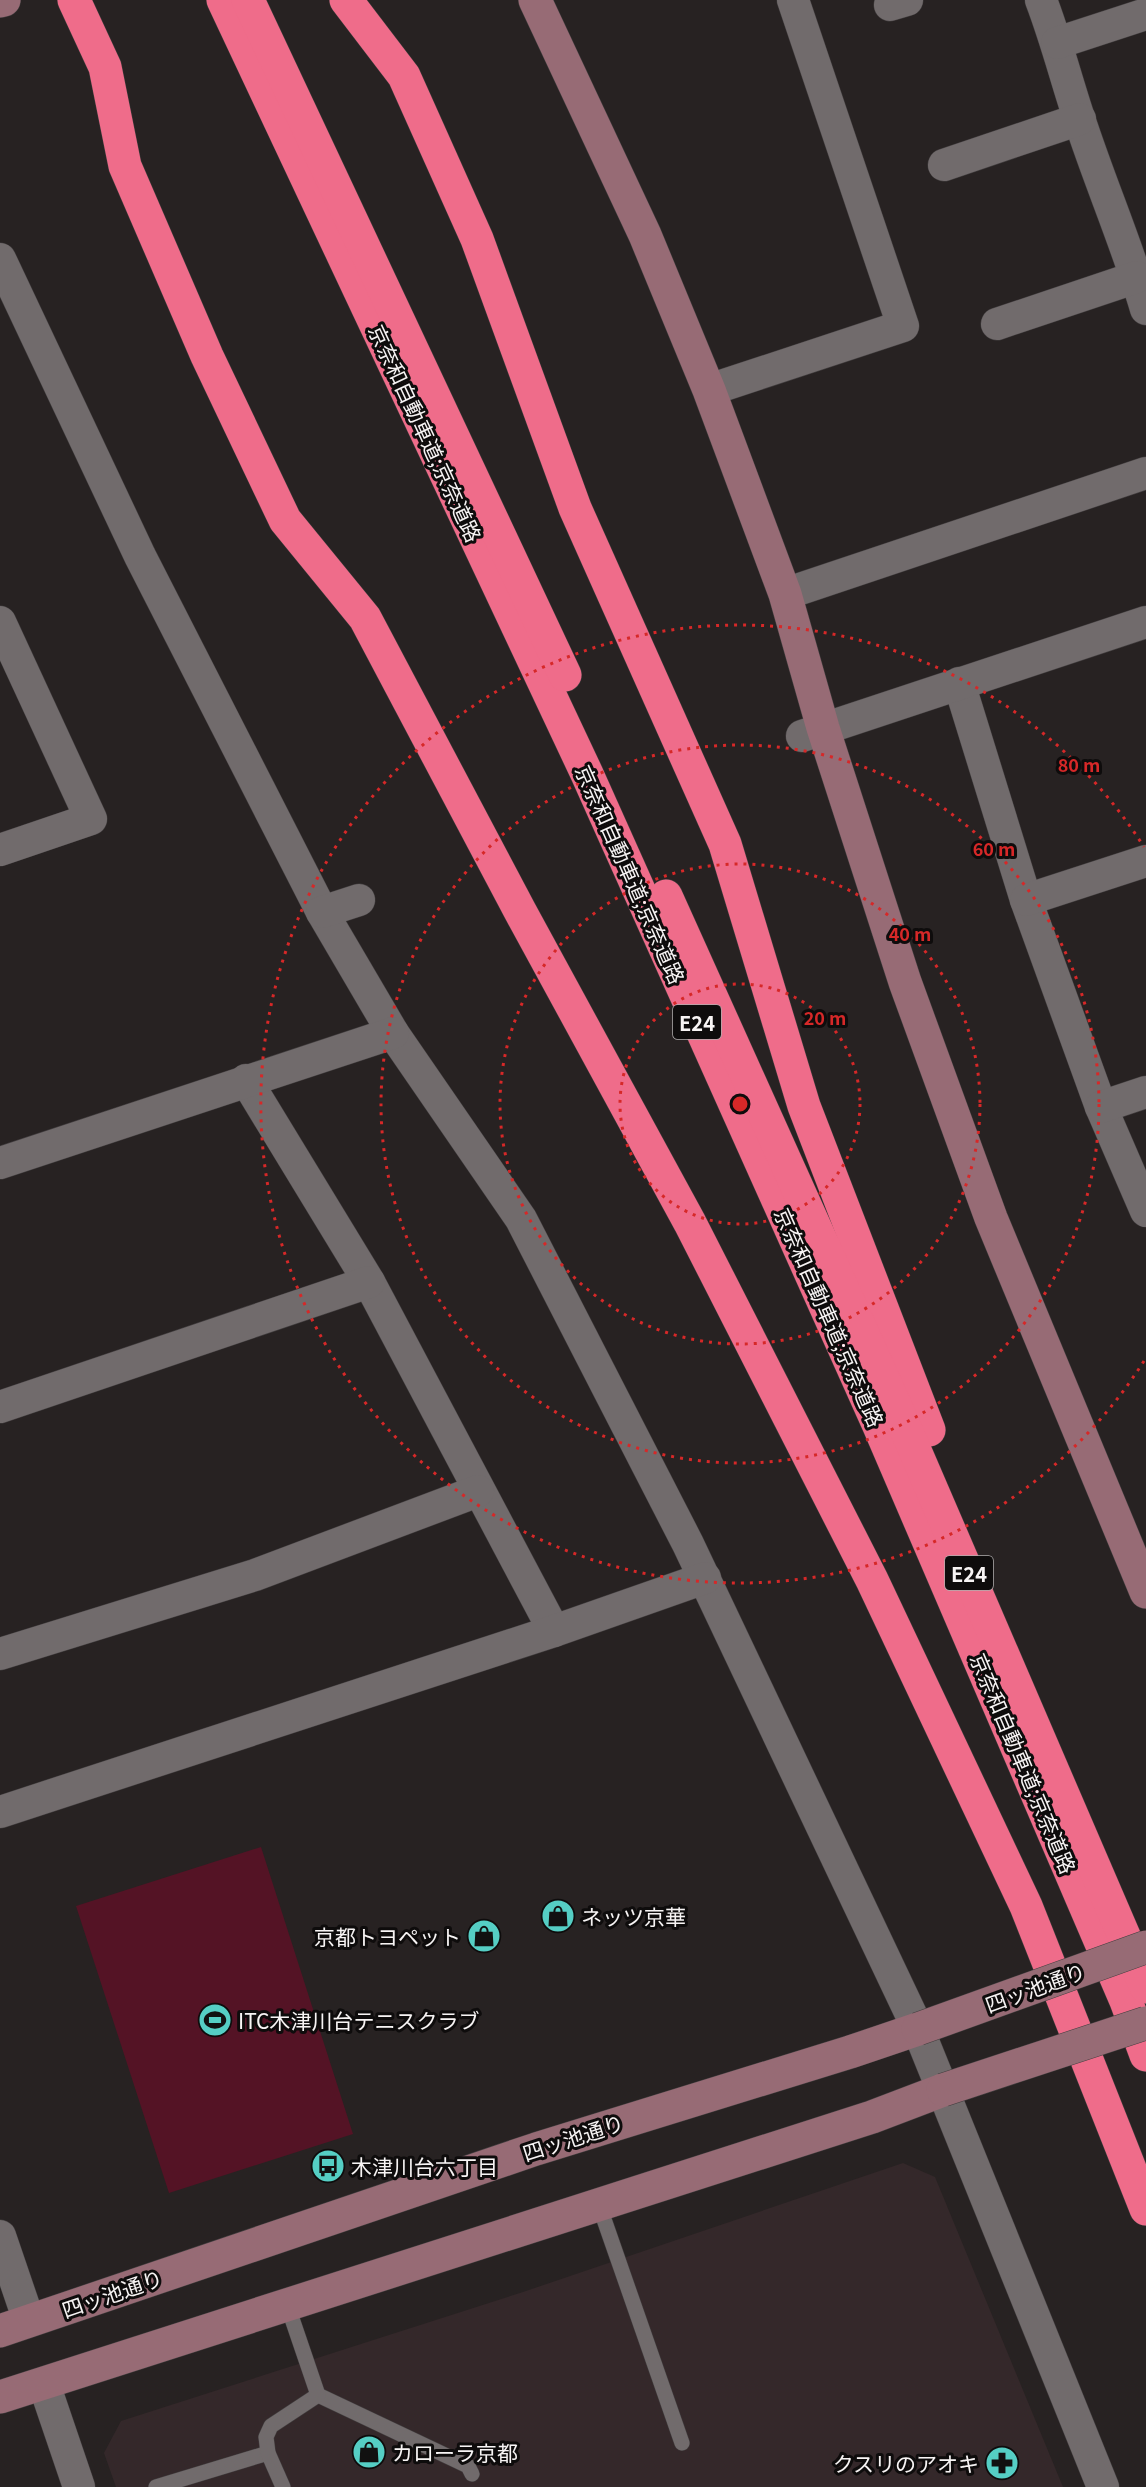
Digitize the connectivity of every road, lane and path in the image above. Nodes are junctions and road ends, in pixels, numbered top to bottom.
1 (74, 0) edge
2 (223, 0) edge
3 (249, 0) edge
4 (346, 0) edge
5 (535, 0) edge
6 (793, 0) edge
7 (1041, 0) edge
8 (1146, 14) edge
9 (1057, 43) junction
10 (1080, 119) junction
11 (944, 165) dead end
12 (1137, 258) edge
13 (0, 259) edge
14 (1146, 309) edge
15 (997, 324) dead end
16 (709, 390) junction
17 (1146, 473) edge
18 (785, 594) junction
19 (1146, 622) edge
20 (0, 623) edge
21 (959, 683) junction
22 (812, 732) junction
23 (0, 849) edge
24 (1146, 861) edge
25 (359, 900) dead end
26 (1026, 900) junction
27 (322, 912) junction
28 (393, 1032) junction
29 (246, 1080) junction
30 (1146, 1092) edge
31 (1101, 1107) junction
32 (0, 1163) edge
33 (1146, 1211) edge
34 (369, 1282) junction
35 (0, 1407) edge
36 (478, 1491) junction
37 (1137, 1543) edge
38 (705, 1578) junction
39 (1146, 1592) edge
40 (554, 1631) junction
41 (0, 1654) edge
42 (0, 1812) edge
43 (1146, 1947) edge
44 (1146, 1987) edge
45 (1146, 2023) edge
46 (918, 2029) junction
47 (1146, 2055) edge
48 (943, 2090) junction
49 (599, 2205) junction
50 (1146, 2209) edge
51 (0, 2236) edge
52 (286, 2304) junction
53 (14, 2326) edge
54 (44, 2384) junction
55 (318, 2395) junction
56 (0, 2397) edge
57 (682, 2443) dead end
58 (268, 2453) junction
59 (472, 2474) dead end
60 (79, 2487) edge
61 (156, 2487) edge
62 (284, 2487) edge
63 (1104, 2487) edge

1 - 50 highway
2 - 47 highway, 京奈和自動車道;京奈道路 / E24
3 - 44 highway, 京奈和自動車道;京奈道路 / E24
4 - 44 highway
5 - 16 main road
6 - 16 street
7 - 9 street
8 - 9 street
9 - 10 street
10 - 11 street
10 - 12 street
12 - 14 street
12 - 15 street
13 - 27 street
16 - 18 main road
17 - 18 street
18 - 22 main road
19 - 21 street
20 - 23 street
21 - 22 street
21 - 26 street
22 - 37 main road
24 - 26 street
25 - 27 street
26 - 31 street
27 - 28 street
28 - 29 street
28 - 38 street
29 - 32 street
29 - 34 street
30 - 31 street
31 - 33 street
34 - 35 street
34 - 36 street
36 - 40 street
36 - 41 street
37 - 39 main road
38 - 40 street
38 - 46 street
40 - 42 street
43 - 46 main road, 四ッ池通り, bridge
45 - 48 main road, bridge
46 - 48 street
46 - 53 main road, 四ッ池通り
48 - 49 main road
48 - 63 street
49 - 52 main road
49 - 57 lane
51 - 53 street
52 - 54 main road
52 - 55 lane
54 - 56 main road
54 - 60 street
55 - 58 lane
55 - 59 lane
58 - 61 lane
58 - 62 lane

